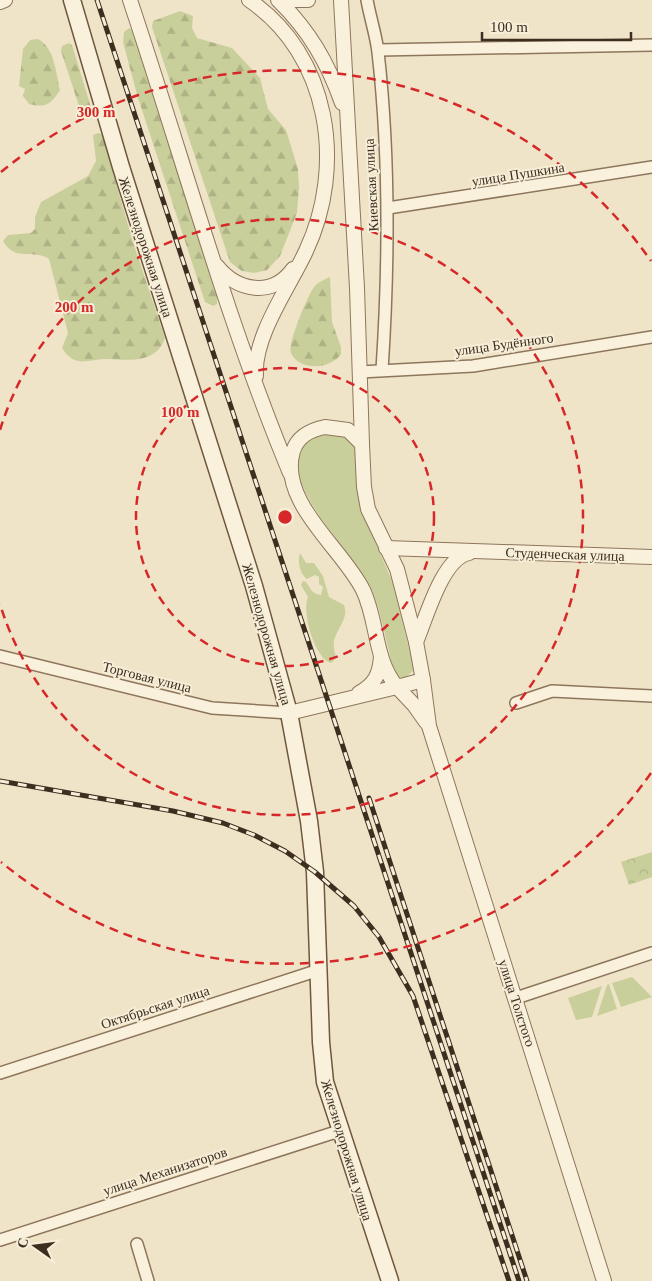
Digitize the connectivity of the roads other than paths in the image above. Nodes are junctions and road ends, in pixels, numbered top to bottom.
1 (5, 0) edge
2 (72, 0) edge
3 (130, 0) edge
4 (249, 0) edge
5 (278, 0) edge
6 (286, 0) edge
7 (308, 0) edge
8 (341, 0) edge
9 (367, 0) edge
10 (0, 2) edge
11 (652, 45) edge
12 (378, 50) junction
13 (349, 133) junction
14 (652, 167) edge
15 (388, 208) junction
16 (307, 250) junction
17 (213, 260) junction
18 (652, 337) edge
19 (382, 370) junction
20 (360, 372) junction
21 (258, 391) junction
22 (362, 444) junction
23 (292, 478) junction
24 (386, 548) junction
25 (477, 552) junction
26 (652, 557) edge
27 (416, 642) junction
28 (381, 654) junction
29 (0, 656) edge
30 (423, 680) junction
31 (397, 687) junction
32 (652, 696) edge
33 (352, 698) junction
34 (516, 703) dead end
35 (289, 713) junction
36 (429, 726) junction
37 (652, 953) edge
38 (319, 970) junction
39 (516, 998) junction
40 (0, 1073) edge
41 (339, 1131) junction
42 (0, 1240) edge
43 (137, 1244) dead end
44 (148, 1281) edge
45 (390, 1281) edge
46 (604, 1281) edge

1 - 10 street
2 - 35 main road, Железнодорожная улица
3 - 17 street
4 - 16 street
5 - 13 street
6 - 7 street
8 - 13 street
9 - 12 street, Киевская улица
11 - 12 street
12 - 15 street, Киевская улица
13 - 20 street
14 - 15 street, улица Пушкина
15 - 19 street, Киевская улица
16 - 17 street
16 - 21 street
17 - 21 street
18 - 19 street, улица Будённого
19 - 20 street, улица Будённого
20 - 22 street
21 - 23 street
22 - 23 street
22 - 24 street
23 - 28 street
24 - 25 street, Студенческая улица
24 - 27 street
25 - 26 street, Студенческая улица
25 - 27 street
27 - 30 street
28 - 31 street
28 - 33 street
29 - 35 street, Торговая улица
30 - 31 street
30 - 36 street
31 - 33 street
31 - 36 street
32 - 34 street
33 - 35 street
35 - 38 main road, Железнодорожная улица
36 - 39 street, улица Толстого
37 - 39 street
38 - 40 street, Октябрьская улица
38 - 41 main road, Железнодорожная улица
39 - 46 street, улица Толстого
41 - 42 street, улица Механизаторов
41 - 45 main road, Железнодорожная улица
43 - 44 street

